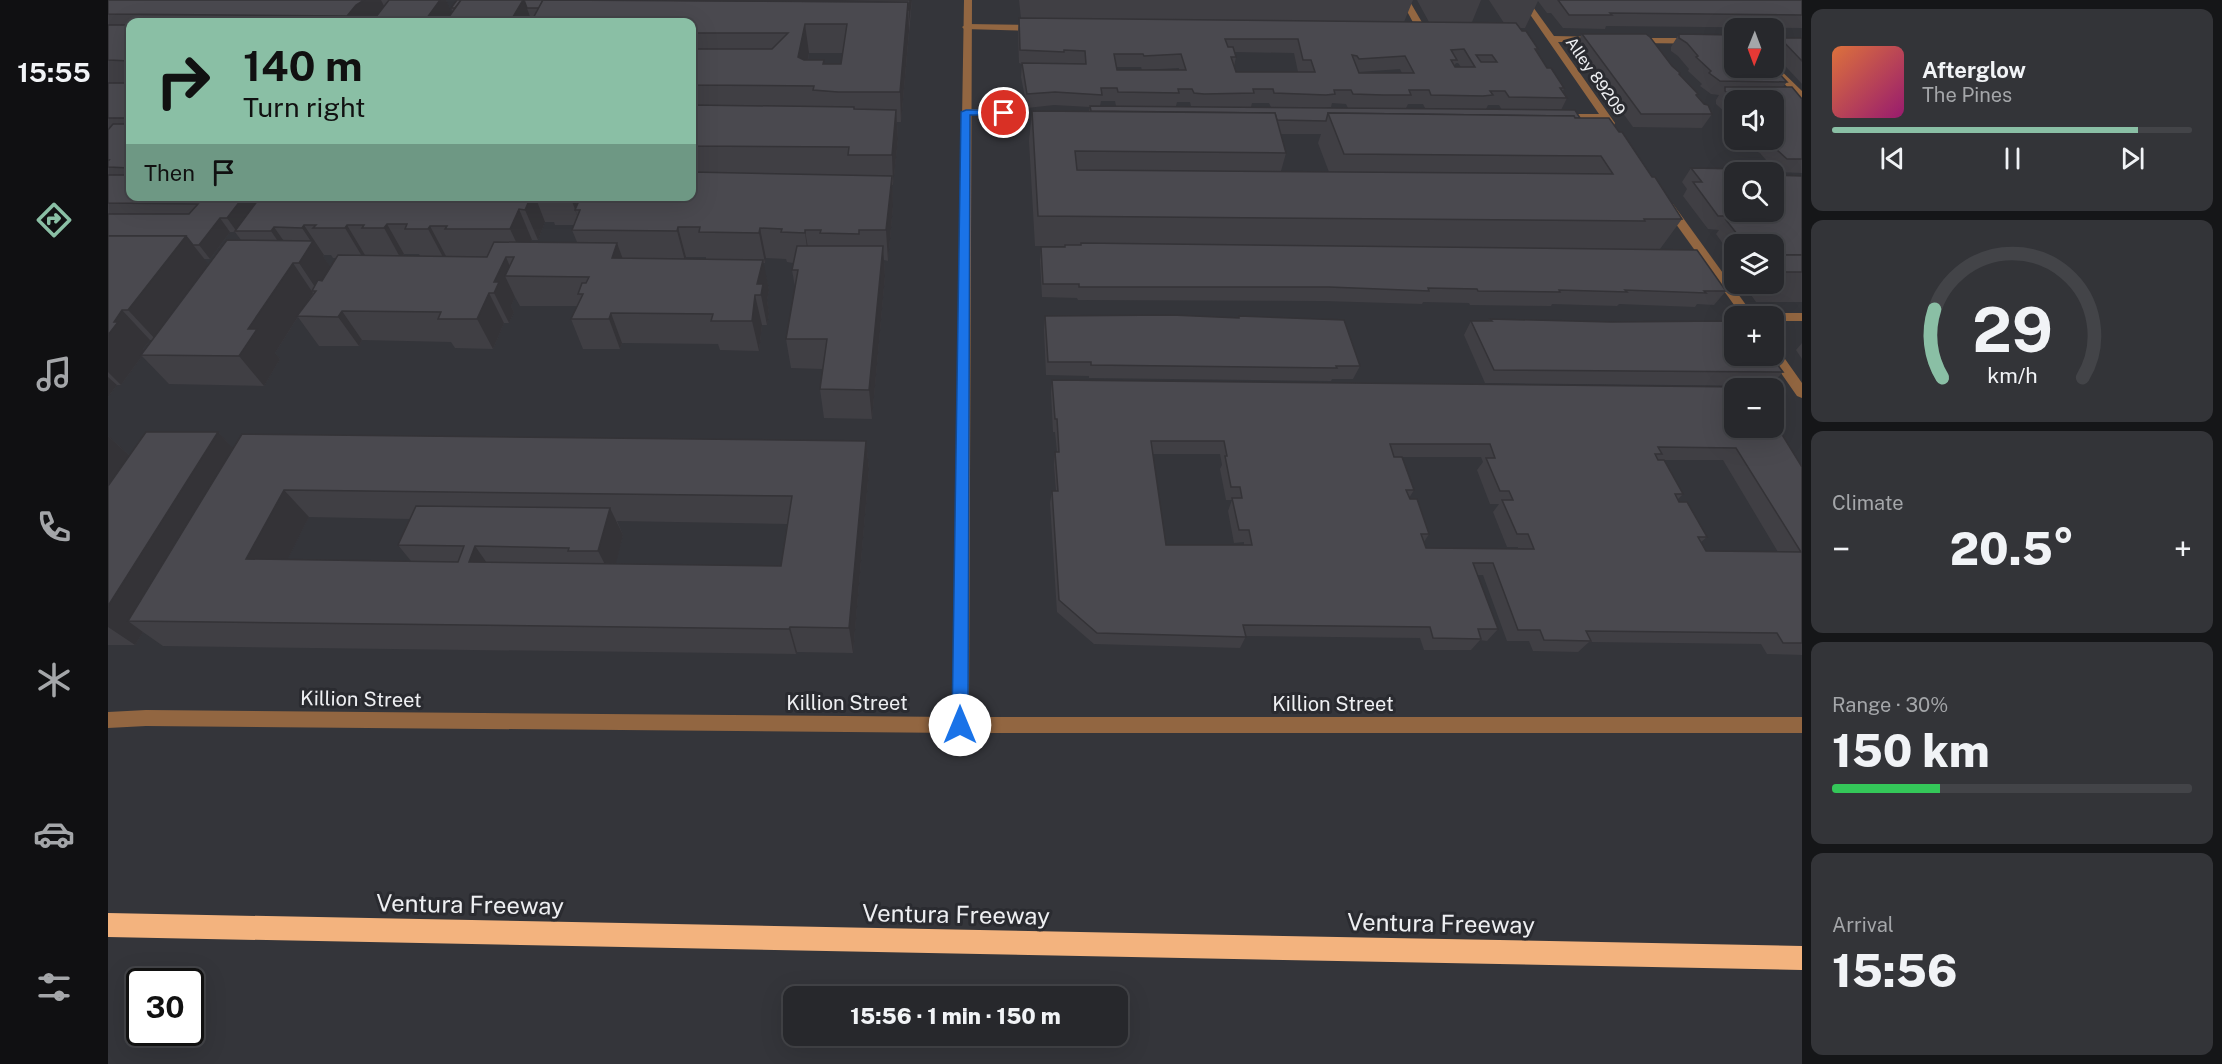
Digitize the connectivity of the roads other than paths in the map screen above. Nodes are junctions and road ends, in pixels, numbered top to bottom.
1 (968, 0) edge
2 (1405, 0) edge
3 (1524, 0) edge
4 (967, 27) junction
5 (1051, 28) edge
6 (1398, 31) edge
7 (1551, 39) junction
8 (1610, 40) edge
9 (1621, 40) edge
10 (1724, 41) edge
11 (1784, 42) edge
12 (1802, 42) edge
13 (1784, 78) edge
14 (1802, 97) edge
15 (966, 112) junction
16 (1020, 113) dead end
17 (1546, 117) edge
18 (1606, 117) junction
19 (1620, 136) edge
20 (1660, 193) edge
21 (1741, 306) edge
22 (1784, 317) edge
23 (1802, 317) edge
24 (1783, 366) edge
25 (1802, 393) edge
26 (108, 720) edge
27 (960, 725) junction
28 (1802, 725) edge
29 (108, 925) edge
30 (1802, 958) edge

1 - 4 street
2 - 6 street
3 - 7 street, Alley 89209
4 - 5 street
4 - 15 street
7 - 8 street
7 - 18 street, Alley 89209
9 - 10 street
11 - 12 street
13 - 14 street
15 - 16 street
15 - 27 street
17 - 18 street
18 - 19 street, Alley 89209
20 - 21 street
22 - 23 street
24 - 25 street
26 - 27 street, Killion Street
27 - 28 street, Killion Street
29 - 30 highway, Ventura Freeway

